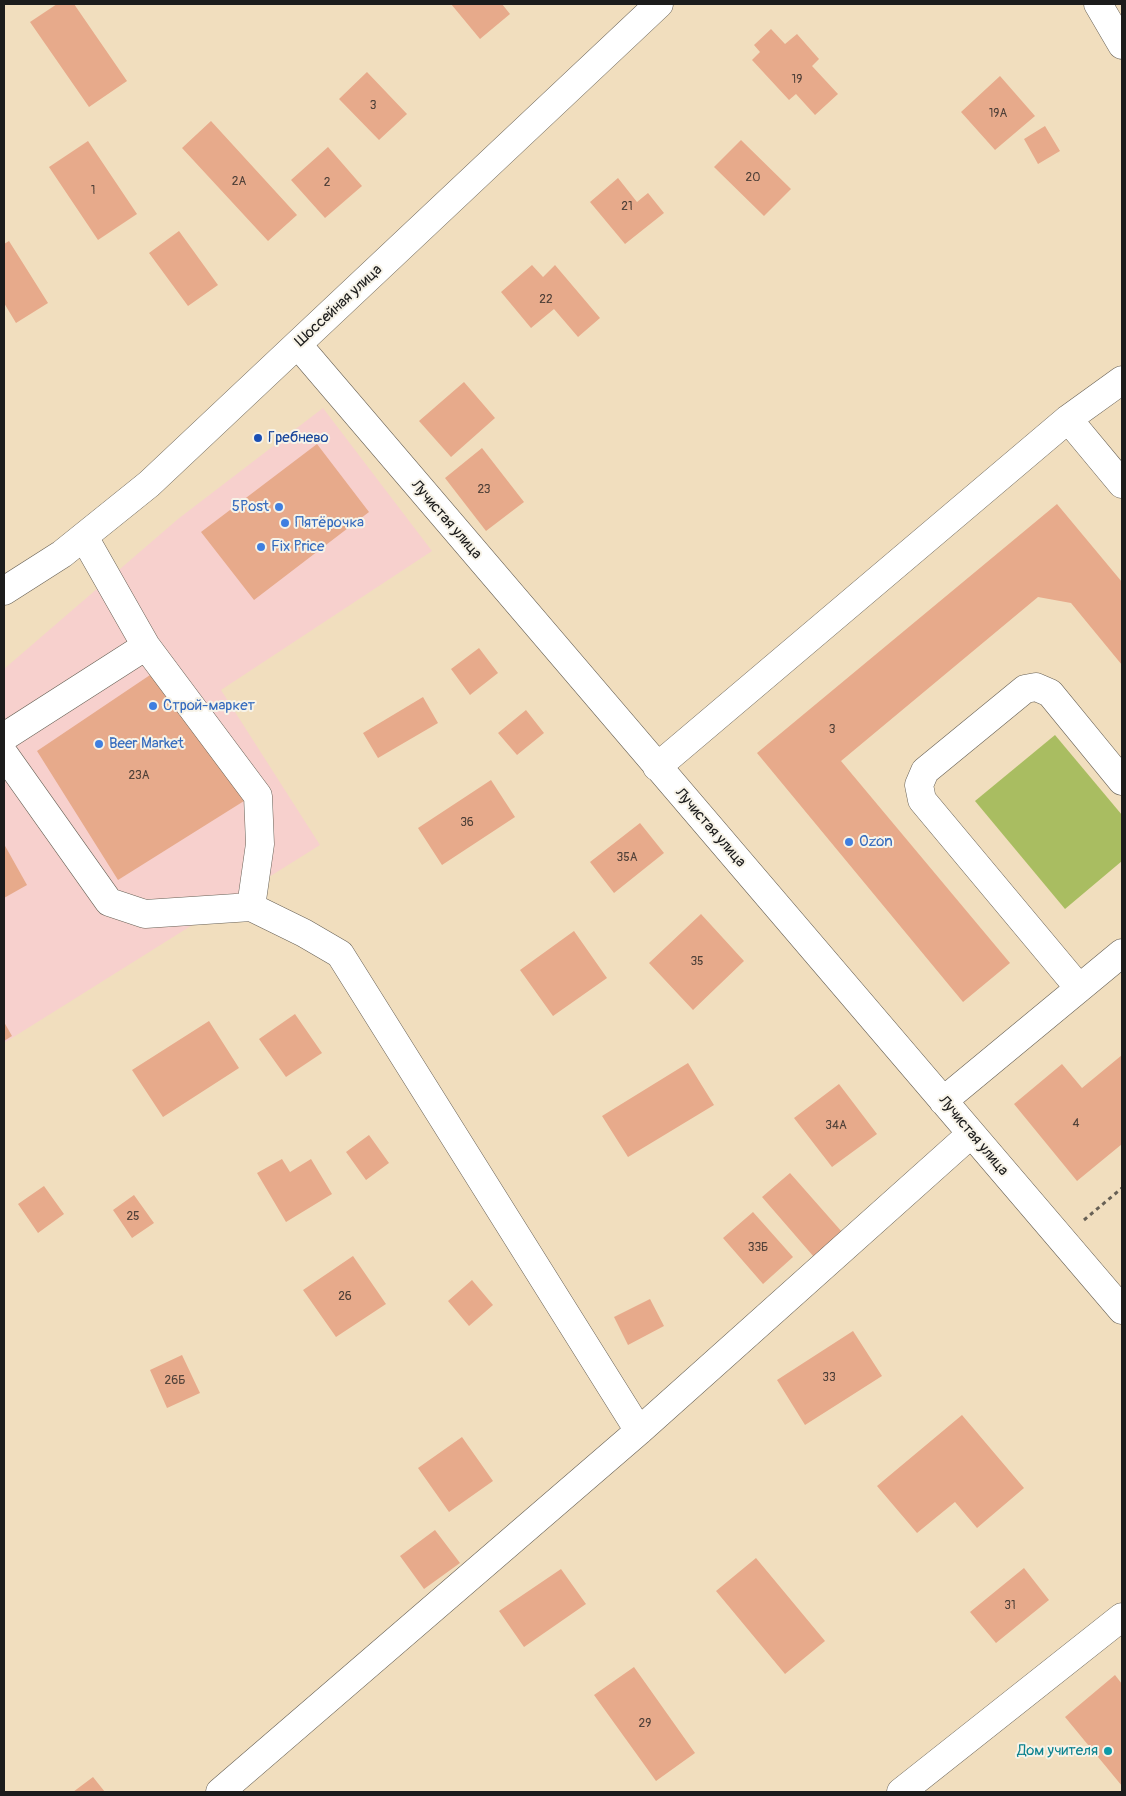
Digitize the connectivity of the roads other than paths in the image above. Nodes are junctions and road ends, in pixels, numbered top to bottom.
1 (659, 4) edge
2 (1098, 4) edge
3 (1122, 45) edge
4 (298, 346) junction
5 (1122, 380) edge
6 (1068, 419) junction
7 (1122, 484) edge
8 (84, 537) junction
9 (4, 591) edge
10 (146, 646) junction
11 (4, 737) edge
12 (4, 754) edge
13 (658, 767) junction
14 (1122, 778) edge
15 (251, 907) junction
16 (1122, 952) edge
17 (1079, 988) junction
18 (943, 1101) junction
19 (971, 1134) junction
20 (1122, 1310) edge
21 (639, 1431) junction
22 (1122, 1617) edge
23 (220, 1792) edge
24 (901, 1792) edge

1 - 4 street, Шоссейная улица
2 - 3 street
4 - 8 street, Шоссейная улица
4 - 13 street, Лучистая улица
5 - 6 street
6 - 7 street
6 - 13 street
8 - 9 street, Шоссейная улица
8 - 10 street
10 - 11 street
10 - 15 street
12 - 15 street
13 - 18 street, Лучистая улица
14 - 17 street
15 - 21 street
16 - 17 street
17 - 18 street
18 - 19 street, Лучистая улица
19 - 20 street, Лучистая улица
19 - 21 street
21 - 23 street
22 - 24 street

